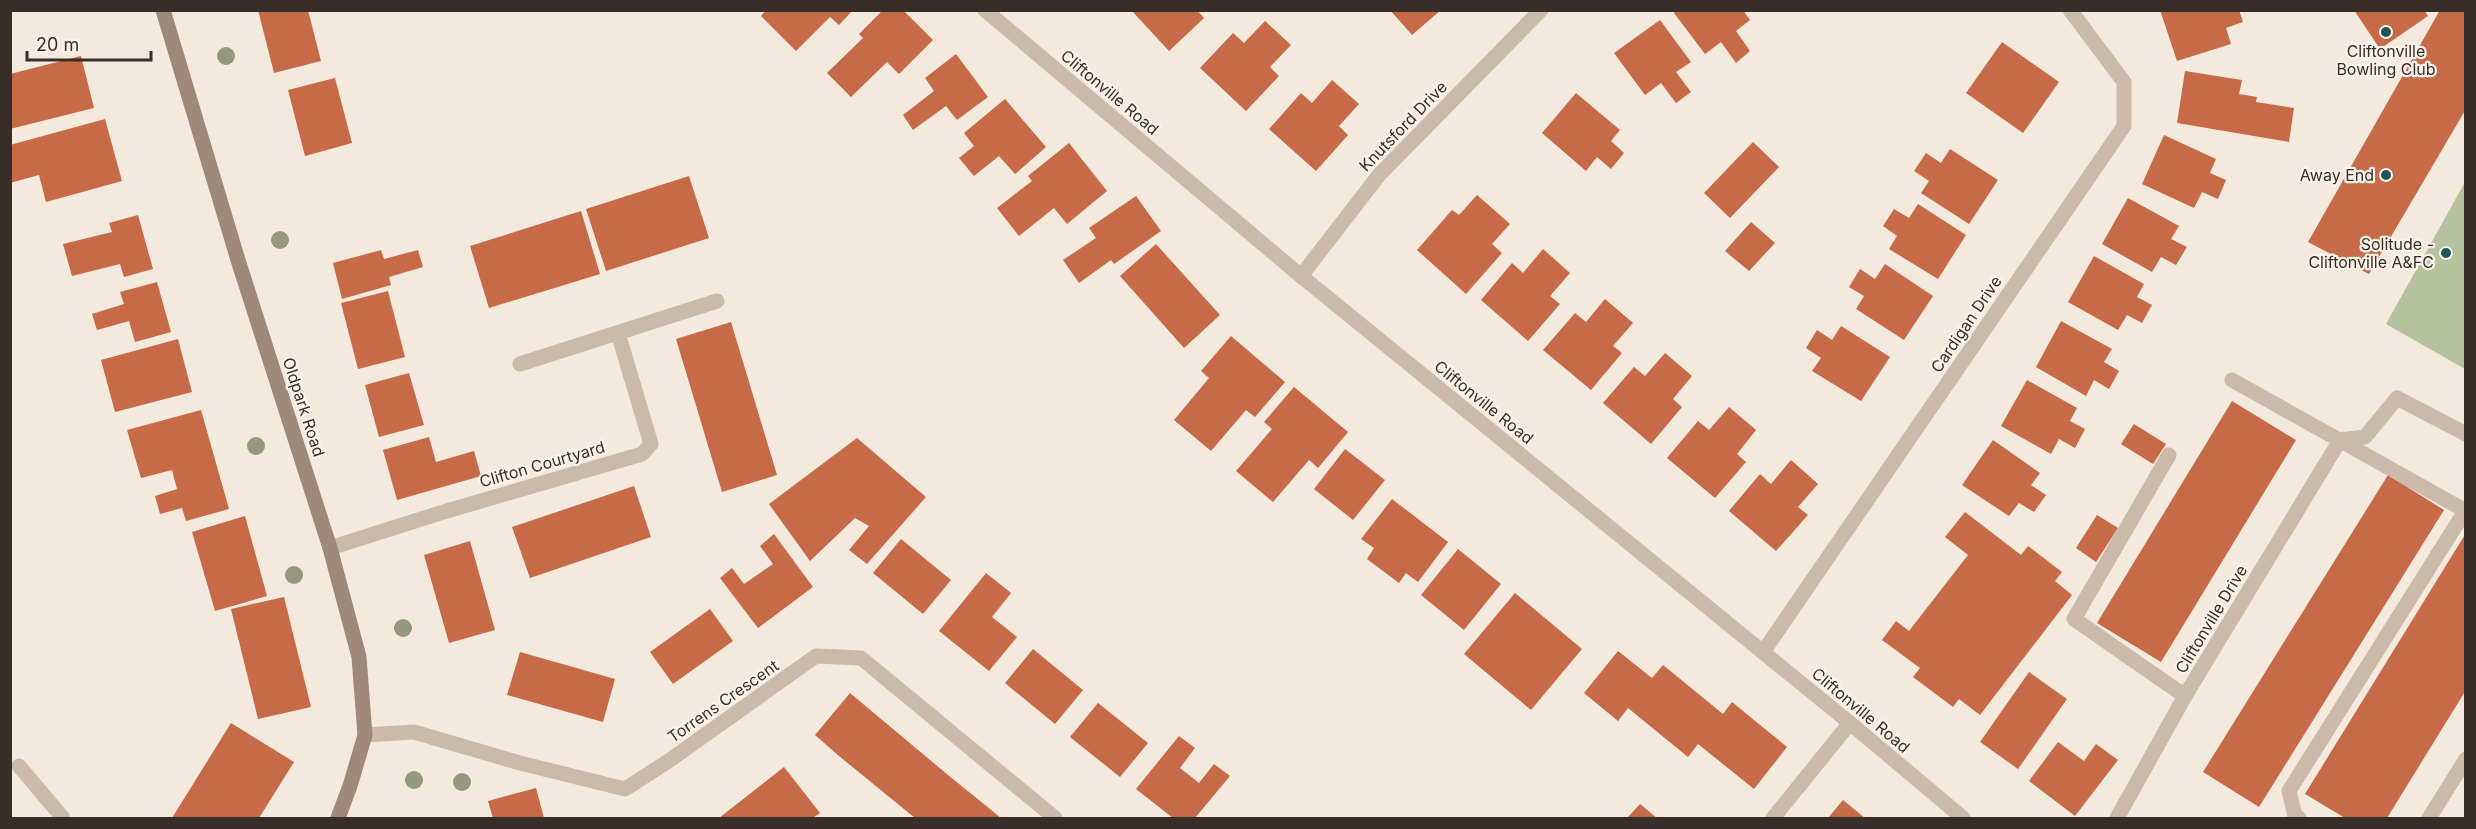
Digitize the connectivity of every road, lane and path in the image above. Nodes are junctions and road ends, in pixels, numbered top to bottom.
1 (163, 10) edge
2 (986, 10) edge
3 (1541, 10) edge
4 (2070, 10) edge
5 (1300, 276) junction
6 (717, 301) dead end
7 (618, 333) junction
8 (520, 364) dead end
9 (2232, 380) dead end
10 (2466, 434) edge
11 (2340, 440) junction
12 (2169, 455) dead end
13 (2465, 511) edge
14 (330, 548) junction
15 (1762, 652) junction
16 (2186, 696) junction
17 (1850, 723) junction
18 (365, 735) junction
19 (2466, 759) edge
20 (19, 766) dead end
21 (63, 819) edge
22 (338, 819) edge
23 (1055, 819) edge
24 (1773, 819) edge
25 (1963, 819) edge
26 (2117, 819) edge
27 (2299, 819) edge
28 (2429, 819) edge

1 - 14 main road, Oldpark Road
2 - 5 street, Cliftonville Road
3 - 5 street, Knutsford Drive
4 - 15 street, Cardigan Drive
5 - 15 street, Cliftonville Road
6 - 7 street
7 - 8 street
7 - 14 street, Clifton Courtyard
9 - 11 street
10 - 11 street
11 - 13 street
11 - 16 street, Cliftonville Drive
12 - 16 street
13 - 27 street
14 - 18 main road, Oldpark Road
15 - 17 street, Cliftonville Road
16 - 26 street, Cliftonville Drive
17 - 24 street
17 - 25 street, Cliftonville Road
18 - 22 main road, Oldpark Road
18 - 23 street, Torrens Crescent
19 - 28 street
20 - 21 street

